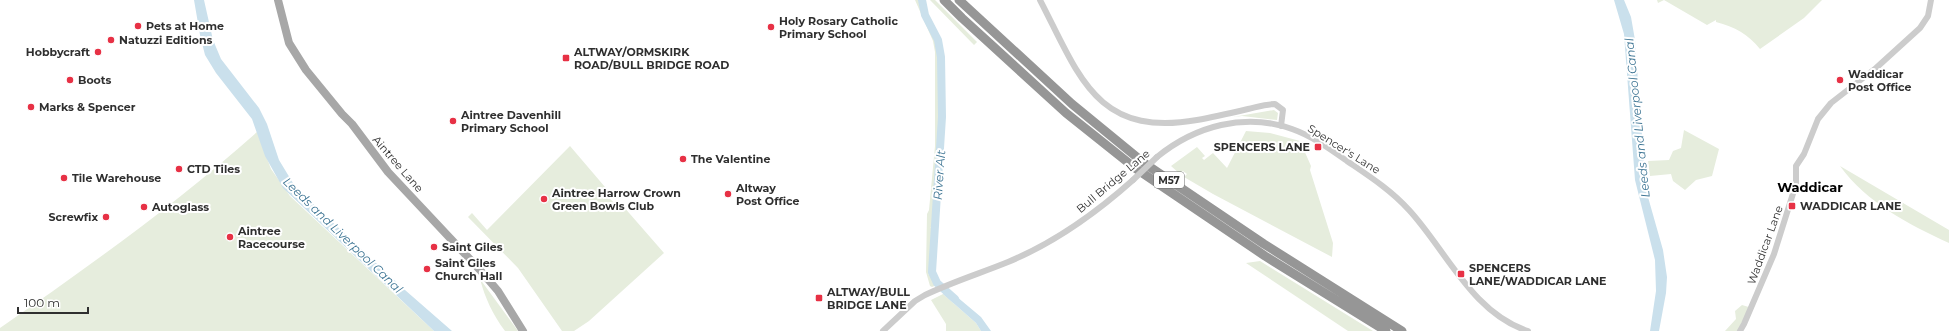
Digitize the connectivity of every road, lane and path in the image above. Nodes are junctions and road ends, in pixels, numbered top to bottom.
1 (278, 0) edge
2 (944, 0) edge
3 (959, 0) edge
4 (1040, 0) edge
5 (1931, 0) edge
6 (1281, 126) junction
7 (523, 331) edge
8 (883, 331) edge
9 (1386, 331) edge
10 (1402, 331) edge
11 (1528, 331) edge
12 (1740, 331) edge

1 - 7 main road, Aintree Lane
2 - 9 highway, M57
3 - 10 highway, M57
4 - 6 street
5 - 12 street, Waddicar Lane
6 - 8 street, Bull Bridge Lane, bridge
6 - 11 street, Spencer's Lane

